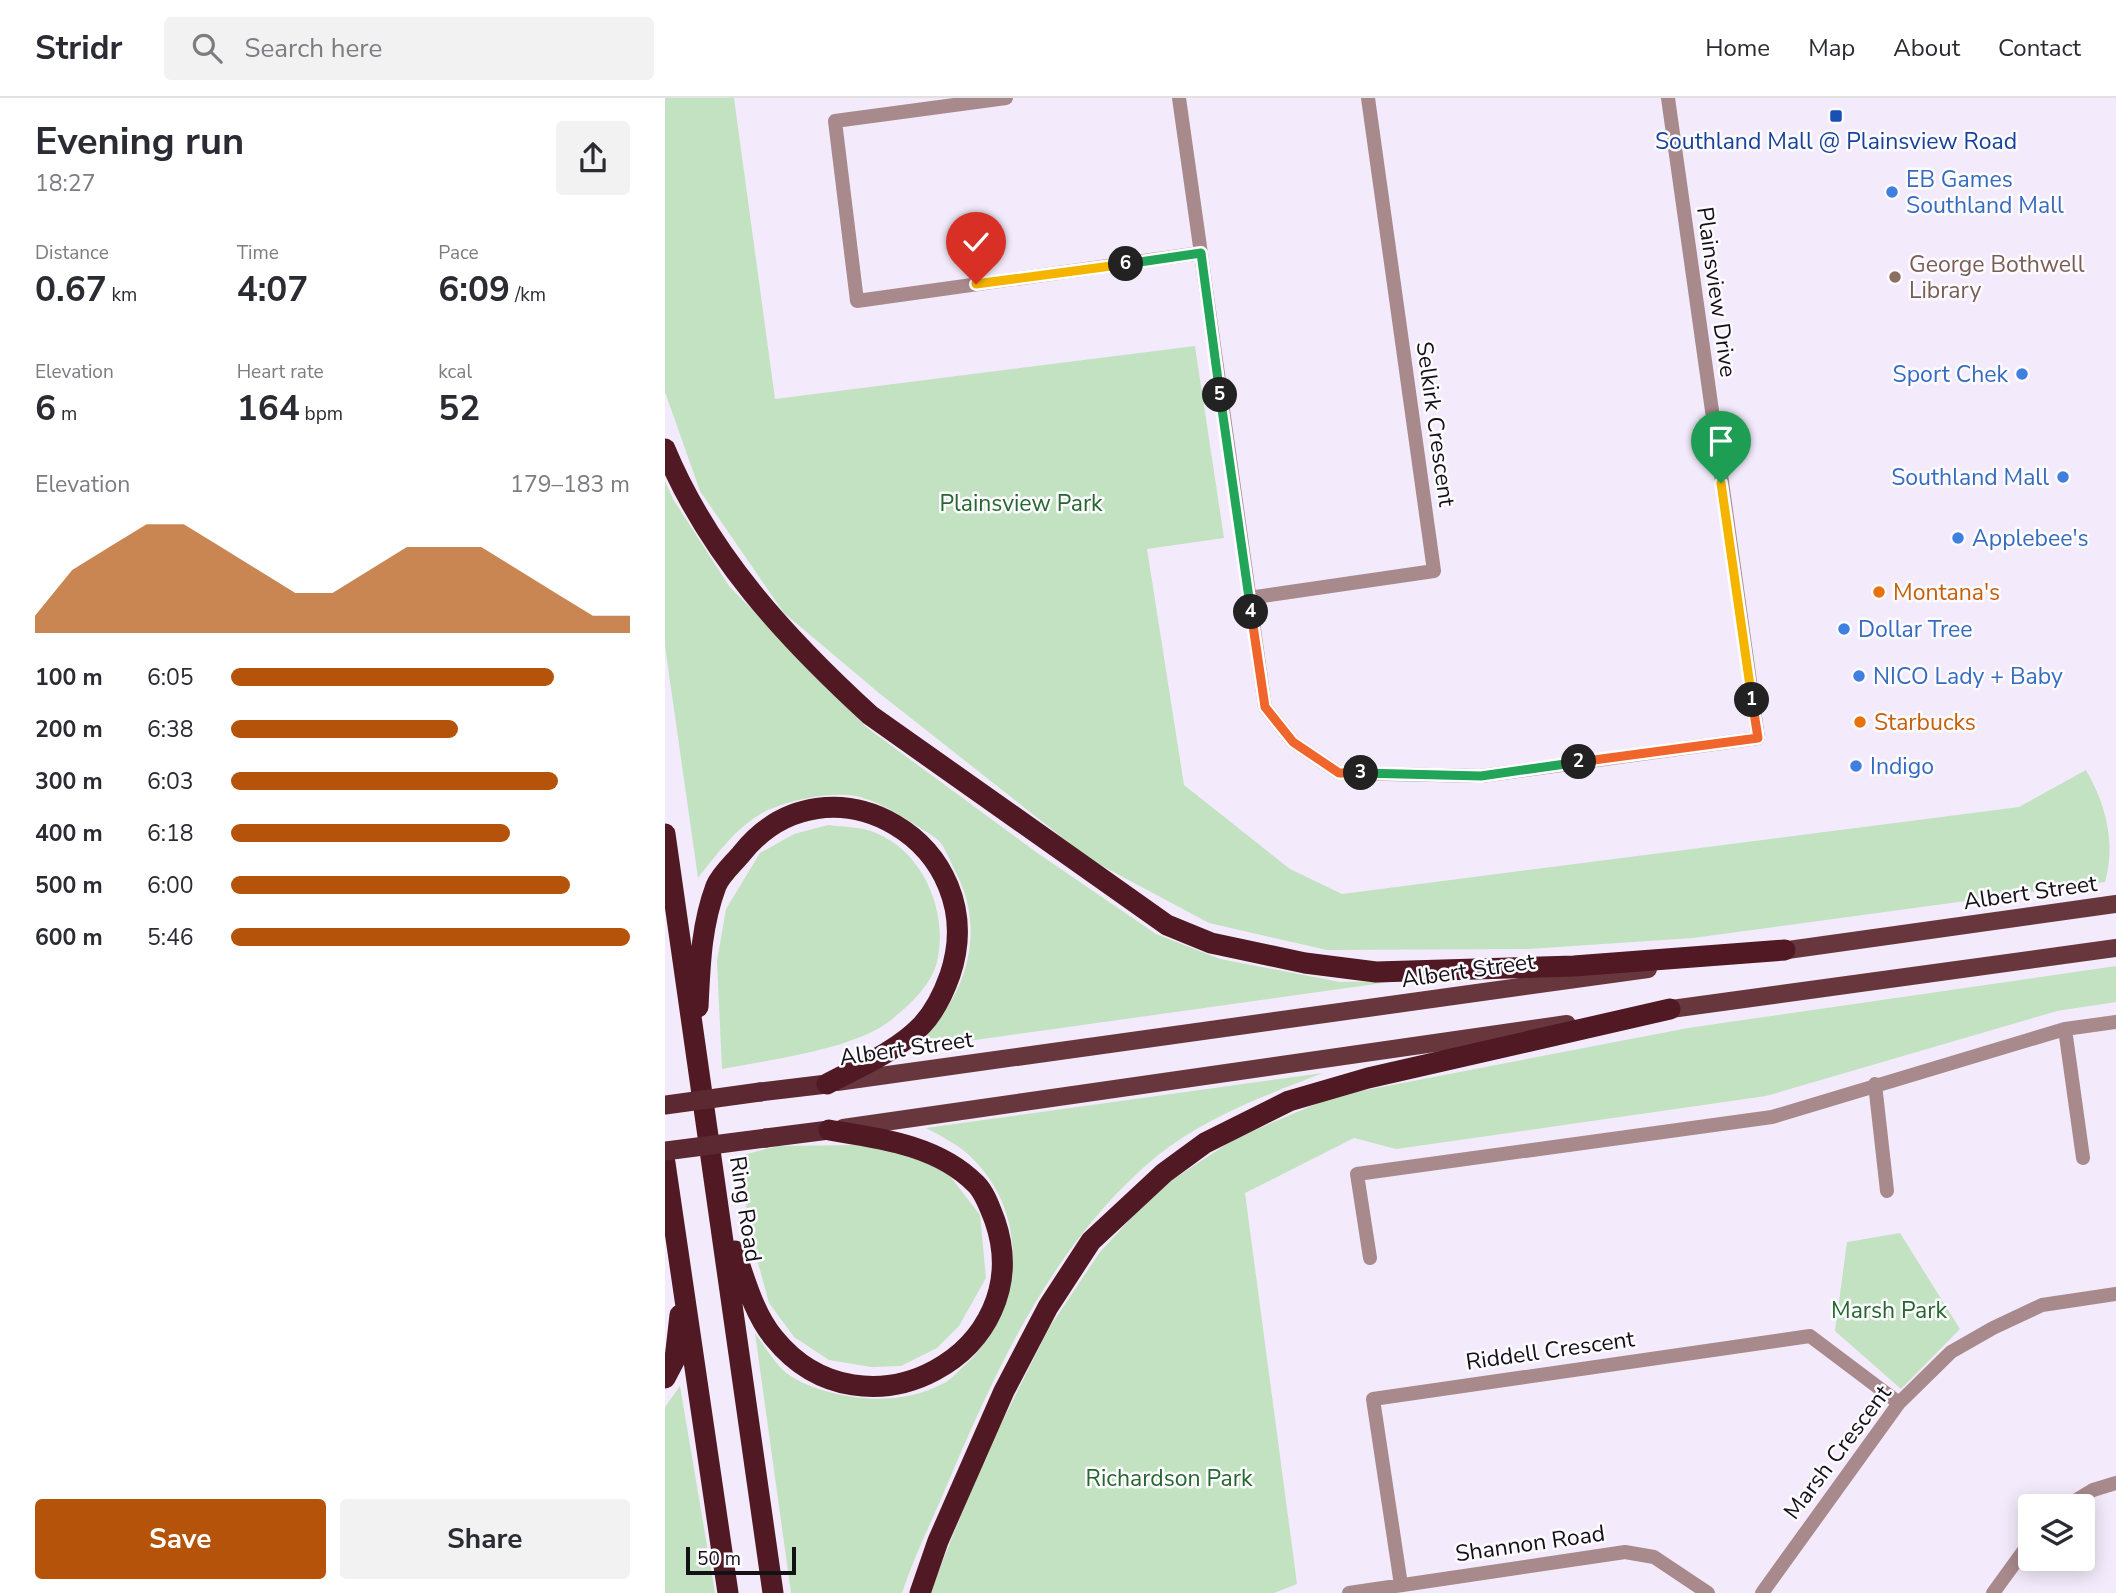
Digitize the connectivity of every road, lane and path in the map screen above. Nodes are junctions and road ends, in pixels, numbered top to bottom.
1 (1006, 98) edge
2 (1179, 98) edge
3 (1368, 98) edge
4 (1668, 98) edge
5 (1201, 253) junction
6 (665, 449) edge
7 (1249, 598) junction
8 (665, 834) edge
9 (2116, 904) edge
10 (2116, 948) edge
11 (1785, 950) junction
12 (1670, 1009) junction
13 (2116, 1022) edge
14 (2065, 1030) junction
15 (695, 1061) junction
16 (827, 1084) junction
17 (1875, 1084) junction
18 (665, 1105) edge
19 (829, 1130) junction
20 (665, 1151) edge
21 (2083, 1158) dead end
22 (665, 1163) edge
23 (1887, 1191) dead end
24 (721, 1214) junction
25 (1370, 1258) dead end
26 (683, 1285) junction
27 (2116, 1294) edge
28 (665, 1378) edge
29 (1899, 1403) junction
30 (2116, 1483) edge
31 (2086, 1494) edge
32 (2018, 1559) edge
33 (1402, 1585) junction
34 (728, 1593) edge
35 (773, 1593) edge
36 (920, 1593) edge
37 (1349, 1593) edge
38 (1708, 1593) edge
39 (1762, 1593) edge
40 (1993, 1593) edge

1 - 5 street
2 - 5 street, Plainsview Drive
3 - 7 street, Selkirk Crescent
4 - 7 street, Plainsview Drive
5 - 7 street, Plainsview Drive
6 - 11 highway
8 - 15 highway, Ring Road
9 - 11 main road, Albert Street
10 - 12 main road
11 - 16 main road, Albert Street
12 - 19 main road
12 - 36 highway
13 - 14 street
14 - 17 street
14 - 21 street
15 - 16 highway
15 - 24 highway, Ring Road
16 - 18 highway, bridge
17 - 23 street
17 - 25 street
19 - 20 highway, bridge
19 - 24 highway
22 - 26 highway
24 - 35 highway, Ring Road
26 - 28 highway
26 - 34 highway
27 - 29 street, Marsh Crescent
29 - 33 street, Riddell Crescent
29 - 39 street, Marsh Crescent
30 - 31 street
32 - 40 street
33 - 37 street, Shannon Road
33 - 38 street, Shannon Road

